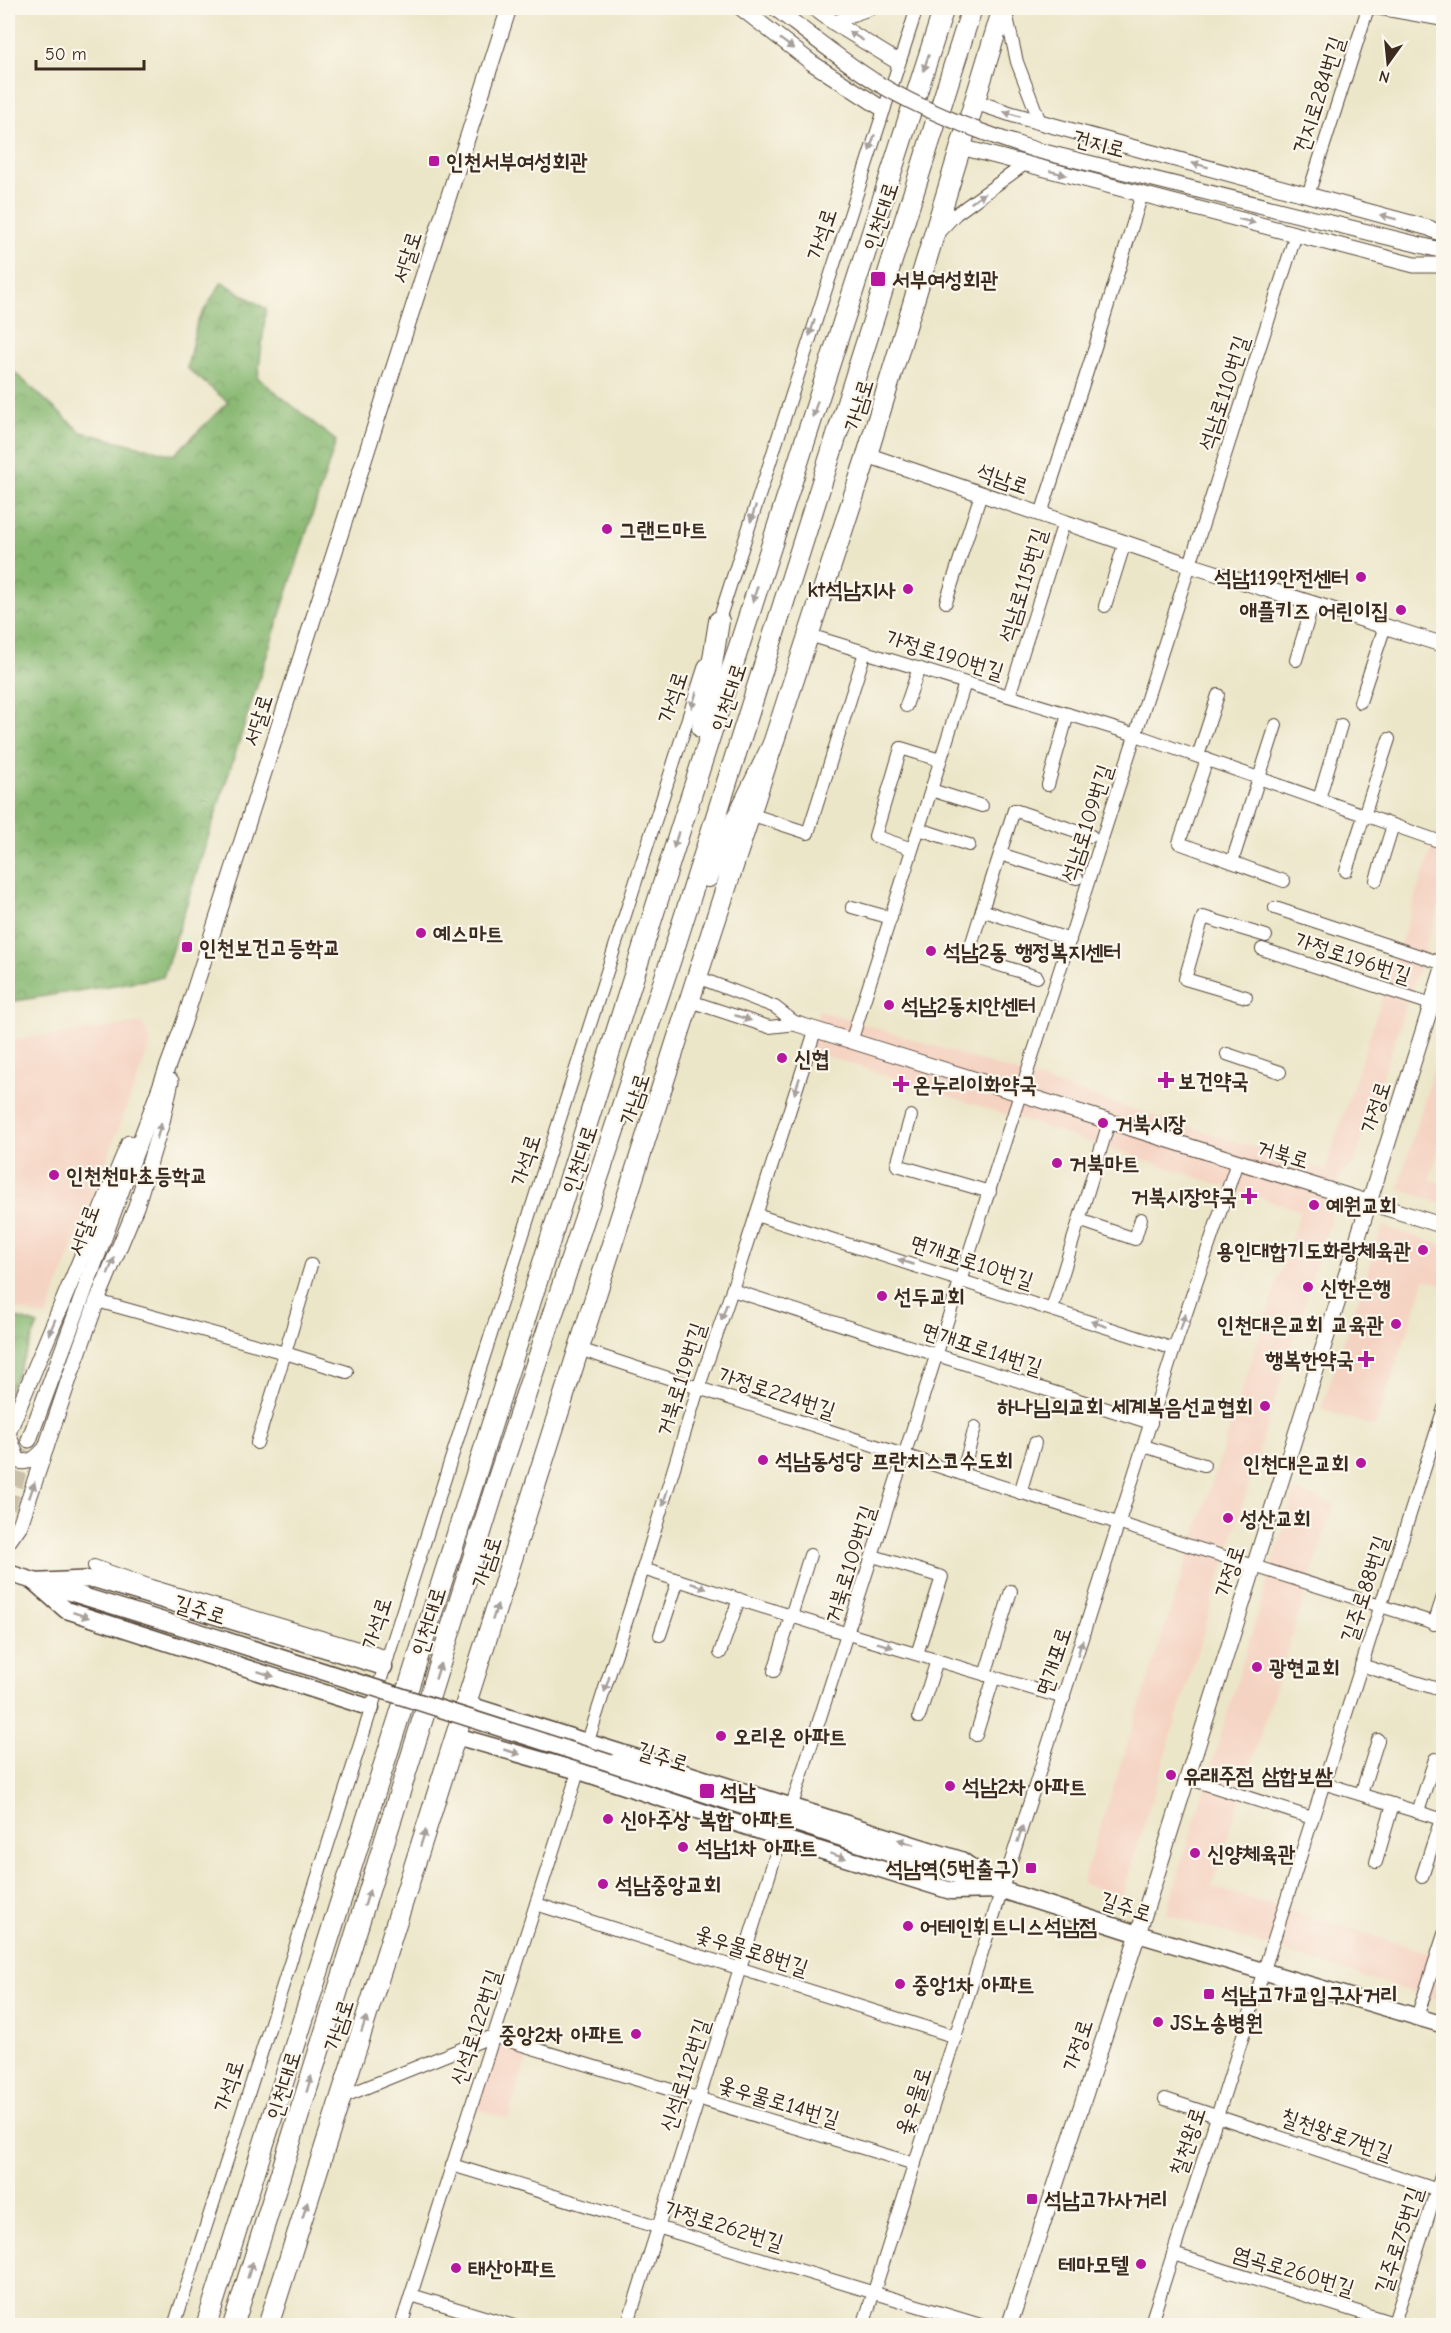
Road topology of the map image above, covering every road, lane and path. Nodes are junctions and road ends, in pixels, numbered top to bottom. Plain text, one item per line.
1 (509, 8) edge
2 (741, 8) edge
3 (775, 8) edge
4 (814, 8) edge
5 (873, 8) edge
6 (917, 8) edge
7 (944, 8) edge
8 (972, 8) edge
9 (1004, 8) edge
10 (1368, 8) edge
11 (1376, 8) edge
12 (1443, 20) edge
13 (833, 22) junction
14 (898, 63) junction
15 (975, 102) junction
16 (883, 109) junction
17 (1040, 122) junction
18 (961, 147) junction
19 (1024, 164) junction
20 (1142, 194) junction
21 (1308, 195) junction
22 (1296, 234) junction
23 (1443, 235) edge
24 (934, 237) junction
25 (1443, 251) edge
26 (1443, 265) edge
27 (867, 455) junction
28 (981, 494) junction
29 (1041, 514) junction
30 (1064, 522) junction
31 (1125, 542) junction
32 (1190, 565) junction
33 (946, 602) dead end
34 (1313, 603) junction
35 (1105, 606) dead end
36 (719, 621) junction
37 (1385, 626) junction
38 (809, 635) junction
39 (1443, 645) edge
40 (865, 652) junction
41 (1296, 660) dead end
42 (919, 668) junction
43 (965, 683) junction
44 (1218, 695) dead end
45 (1009, 696) junction
46 (1360, 702) dead end
47 (906, 706) dead end
48 (1068, 714) junction
49 (1276, 725) dead end
50 (1341, 725) dead end
51 (1136, 735) junction
52 (1389, 739) dead end
53 (773, 744) junction
54 (1202, 758) junction
55 (940, 760) junction
56 (1259, 778) junction
57 (1048, 785) dead end
58 (931, 790) junction
59 (1319, 799) junction
60 (688, 802) junction
61 (982, 806) dead end
62 (750, 814) junction
63 (1365, 815) junction
64 (1393, 825) junction
65 (919, 829) junction
66 (1091, 836) dead end
67 (1443, 843) edge
68 (969, 845) dead end
69 (912, 849) junction
70 (1000, 854) junction
71 (1232, 862) junction
72 (1346, 871) dead end
73 (1077, 878) dead end
74 (1376, 880) dead end
75 (1284, 881) dead end
76 (852, 907) dead end
77 (1275, 908) dead end
78 (982, 910) junction
79 (891, 918) junction
80 (1266, 936) dead end
81 (1070, 940) junction
82 (1262, 949) dead end
83 (670, 962) junction
84 (1443, 964) edge
85 (697, 977) junction
86 (1037, 977) dead end
87 (1246, 997) dead end
88 (690, 1001) junction
89 (1431, 1004) junction
90 (797, 1024) junction
91 (183, 1025) junction
92 (815, 1031) junction
93 (851, 1042) junction
94 (1227, 1054) dead end
95 (1280, 1072) dead end
96 (1021, 1095) junction
97 (911, 1116) dead end
98 (1109, 1122) junction
99 (1237, 1162) junction
100 (990, 1192) junction
101 (1368, 1203) junction
102 (756, 1215) junction
103 (1141, 1219) dead end
104 (1079, 1220) junction
105 (1443, 1226) edge
106 (311, 1265) dead end
107 (961, 1280) junction
108 (732, 1290) junction
109 (97, 1301) junction
110 (1052, 1309) junction
111 (579, 1349) junction
112 (1174, 1349) junction
113 (285, 1353) junction
114 (937, 1356) junction
115 (347, 1372) dead end
116 (698, 1389) junction
117 (1443, 1408) edge
118 (1151, 1423) junction
119 (975, 1427) dead end
120 (1439, 1435) edge
121 (29, 1440) tunnel mouth
122 (257, 1443) dead end
123 (1035, 1443) dead end
124 (1144, 1446) junction
125 (46, 1448) junction
126 (905, 1456) junction
127 (1204, 1465) dead end
128 (962, 1474) junction
129 (1020, 1493) junction
130 (1119, 1524) junction
131 (8, 1542) edge
132 (810, 1555) dead end
133 (873, 1556) junction
134 (1254, 1565) junction
135 (94, 1566) dead end
136 (643, 1569) junction
137 (8, 1573) edge
138 (678, 1580) junction
139 (33, 1582) junction
140 (1011, 1591) dead end
141 (1443, 1594) edge
142 (739, 1599) junction
143 (1380, 1606) junction
144 (792, 1616) junction
145 (1439, 1625) edge
146 (848, 1634) junction
147 (660, 1635) dead end
148 (720, 1653) dead end
149 (917, 1654) junction
150 (937, 1660) junction
151 (386, 1662) junction
152 (1361, 1665) junction
153 (774, 1671) dead end
154 (990, 1676) junction
155 (1443, 1691) edge
156 (1064, 1698) junction
157 (466, 1704) junction
158 (371, 1708) junction
159 (919, 1717) dead end
160 (976, 1735) dead end
161 (456, 1736) junction
162 (1378, 1740) dead end
163 (588, 1741) junction
164 (1435, 1759) dead end
165 (579, 1771) junction
166 (1187, 1778) junction
167 (1323, 1783) junction
168 (1361, 1794) junction
169 (1393, 1804) junction
170 (792, 1805) junction
171 (1418, 1812) junction
172 (1312, 1818) junction
173 (1442, 1819) edge
174 (781, 1838) junction
175 (1376, 1862) dead end
176 (1422, 1877) dead end
177 (1003, 1890) junction
178 (536, 1904) junction
179 (1137, 1934) junction
180 (1443, 1934) edge
181 (741, 1968) junction
182 (1263, 1970) junction
183 (1417, 2017) junction
184 (1443, 2025) edge
185 (493, 2036) junction
186 (956, 2037) junction
187 (340, 2098) junction
188 (699, 2098) junction
189 (1165, 2099) dead end
190 (1217, 2116) junction
191 (915, 2164) junction
192 (452, 2165) junction
193 (1443, 2167) edge
194 (1440, 2191) edge
195 (657, 2227) junction
196 (1173, 2254) junction
197 (873, 2292) junction
198 (411, 2295) junction
199 (1396, 2324) edge
200 (174, 2325) edge
201 (206, 2325) edge
202 (233, 2325) edge
203 (268, 2325) edge
204 (401, 2325) edge
205 (514, 2325) edge
206 (627, 2325) edge
207 (864, 2325) edge
208 (984, 2325) edge
209 (1009, 2325) edge
210 (1150, 2325) edge

1 - 91 street, 서달로
2 -> 16 street
3 - 25 street, 건지로, bridge
4 - 13 street
5 - 13 street
6 - 14 street, 가석로
7 -> 60 main road, 인천대로
8 - 83 main road, 인천대로
9 - 15 main road, 가남로
9 - 17 street
10 - 21 street, 건지로284번길
11 - 12 street
14 -> 13 street
14 - 16 street, 가석로
17 -> 15 street
15 - 18 main road, 가남로
16 -> 36 street, 가석로
21 -> 17 street
18 - 19 street
18 - 24 main road, 가남로
19 -> 20 street
24 -> 19 street
20 -> 22 street
20 - 29 street
23 -> 21 street
22 - 26 street
22 - 32 street, 석남로110번길
24 - 27 main road, 가남로
27 - 28 street, 석남로
27 - 38 main road, 가남로
28 - 29 street, 석남로
28 - 33 street
29 - 30 street, 석남로
30 - 31 street, 석남로
30 - 45 street, 석남로115번길
31 - 32 street, 석남로
31 - 35 street
32 - 34 street, 석남로
32 - 51 street, 석남로109번길
34 - 37 street, 석남로
34 - 41 street
36 - 60 main road
36 -> 151 street, 가석로
37 - 39 street, 석남로
37 - 46 street
38 - 40 street, 가정로190번길
38 - 53 main road, 가남로
40 - 42 street, 가정로190번길
40 - 62 street
42 - 43 street, 가정로190번길
42 - 47 street
43 - 45 street, 가정로190번길
43 - 55 street
44 - 54 street
45 - 48 street, 가정로190번길
48 - 51 street, 가정로190번길
48 - 57 street
49 - 56 street
50 - 59 street
51 - 54 street, 가정로190번길
51 - 81 street, 석남로109번길
52 - 63 street
53 - 62 main road, 가남로
53 - 83 main road
54 - 56 street, 가정로190번길
54 - 71 street
55 - 58 street
55 - 69 street
56 - 59 street, 가정로190번길
56 - 71 street
58 - 61 street
58 - 65 street
59 - 63 street, 가정로190번길
60 -> 201 main road, 인천대로
62 - 85 main road, 가남로
63 - 64 street, 가정로190번길
63 - 72 street
64 - 67 street, 가정로190번길
64 - 74 street
65 - 68 street
65 - 69 street
66 - 70 street
69 - 79 street
70 - 73 street
70 - 78 street
71 - 75 street
76 - 79 street
77 - 84 street
78 - 81 street
78 - 86 street
79 - 93 street
80 - 87 street
81 - 96 street, 석남로109번길
82 - 89 street, 가정로196번길
202 -> 83 main road, 인천대로
84 - 89 street, 가정로
85 - 88 main road, 가남로
85 - 90 street
88 -> 90 street
88 - 111 main road, 가남로
89 - 101 street, 가정로
90 - 92 street, 거북로
109 -> 91 street
91 - 121 street, 서달로
91 -> 125 street
92 - 93 street, 거북로
92 -> 102 street, 거북로119번길
93 - 96 street, 거북로
94 - 95 street
96 - 98 street, 거북로
96 - 100 street, 거북로109번길
97 - 100 street
98 - 99 street, 거북로
98 - 104 street
99 - 101 street, 거북로
112 -> 99 street, 면개포로
100 - 107 street, 거북로109번길
101 - 105 street, 거북로
101 - 134 street, 가정로
107 -> 102 street, 면개포로10번길
102 - 108 street, 거북로119번길
103 - 104 street
104 - 110 street
106 - 113 street
107 - 110 street, 면개포로10번길
107 - 114 street, 거북로109번길
108 - 114 street, 면개포로14번길
108 -> 116 street, 거북로119번길
109 - 113 street
109 - 125 street
112 -> 110 street, 면개포로10번길
111 - 116 street, 가정로224번길
157 -> 111 main road, 가남로
112 - 118 street, 면개포로
113 - 115 street
113 - 122 street
114 - 118 street, 면개포로14번길
114 - 126 street, 거북로109번길
116 - 126 street, 가정로224번길
116 -> 136 street, 거북로119번길
117 - 120 street, 길주로88번길
118 - 124 street, 면개포로
119 - 128 street
120 - 143 street, 길주로88번길
123 - 129 street
124 - 127 street
124 - 130 street, 면개포로
131 -> 125 street
126 - 128 street, 가정로224번길
126 - 133 street, 거북로109번길
128 - 129 street, 가정로224번길
129 - 130 street, 가정로224번길
130 - 134 street, 가정로224번길
156 -> 130 street, 면개포로
132 - 144 street
133 - 146 street, 거북로109번길
133 - 149 street
134 - 143 street, 가정로224번길
134 - 166 street, 가정로
135 - 151 street
136 - 138 street
136 -> 163 street, 거북로119번길
137 - 139 main road, 길주로
138 -> 142 street
138 - 147 street
139 - 151 main road, 길주로
139 -> 158 main road, 길주로
139 - 177 main road, 길주로, bridge
140 - 154 street
141 - 145 street
142 - 144 street
142 - 148 street
143 - 145 street, 가정로224번길
143 - 152 street, 길주로88번길
144 - 146 street
144 - 153 street
146 -> 149 street
146 - 170 street, 거북로109번길
149 - 150 street
150 - 154 street
150 - 159 street
151 - 158 street, 가석로
152 - 155 street
152 - 167 street, 길주로88번길
154 - 156 street
154 - 160 street
177 -> 156 street, 면개포로
157 - 161 main road, 가남로
157 - 163 main road
158 - 200 street, 가석로
161 -> 165 main road
187 -> 161 main road, 가남로
162 - 168 street
163 - 165 street, 신석로122번길
163 - 170 main road
164 - 171 street
165 - 174 main road
165 - 178 street, 신석로122번길
166 - 172 street
166 - 179 street, 가정로
167 - 168 street
167 - 172 street, 길주로88번길
168 - 169 street
169 - 171 street
169 - 175 street
177 -> 170 main road
171 - 173 street
172 - 182 street, 길주로88번길
173 - 176 street
174 -> 177 main road
174 - 181 street, 신석로112번길
177 - 179 main road, 길주로
177 - 186 street, 옻우물로
178 - 181 street, 옻우물로8번길
178 - 185 street, 신석로122번길
179 - 182 main road, 길주로
179 - 209 street, 가정로
180 - 183 street
181 - 186 street, 옻우물로8번길
181 - 188 street, 신석로112번길
182 - 183 main road, 길주로
182 - 190 street, 칠천왕로
183 - 184 main road, 길주로
185 - 187 street
185 - 188 street, 옻우물로14번길
185 - 192 street, 신석로122번길
186 - 191 street, 옻우물로
203 -> 187 main road, 가남로
188 - 191 street, 옻우물로14번길
188 - 195 street, 신석로112번길
189 - 190 street, 칠천왕로7번길
190 - 194 street, 칠천왕로7번길
190 - 196 street, 칠천왕로
191 - 197 street, 옻우물로
192 - 195 street, 가정로262번길
192 - 198 street, 신석로122번길
193 - 194 street, 길주로75번길
194 - 199 street, 길주로75번길
195 - 197 street, 가정로262번길
195 - 206 street, 신석로112번길
196 - 199 street, 염곡로260번길
196 - 210 street, 칠천왕로
197 - 207 street, 옻우물로
197 - 208 street, 가정로262번길
198 - 204 street, 신석로122번길
198 - 205 street

